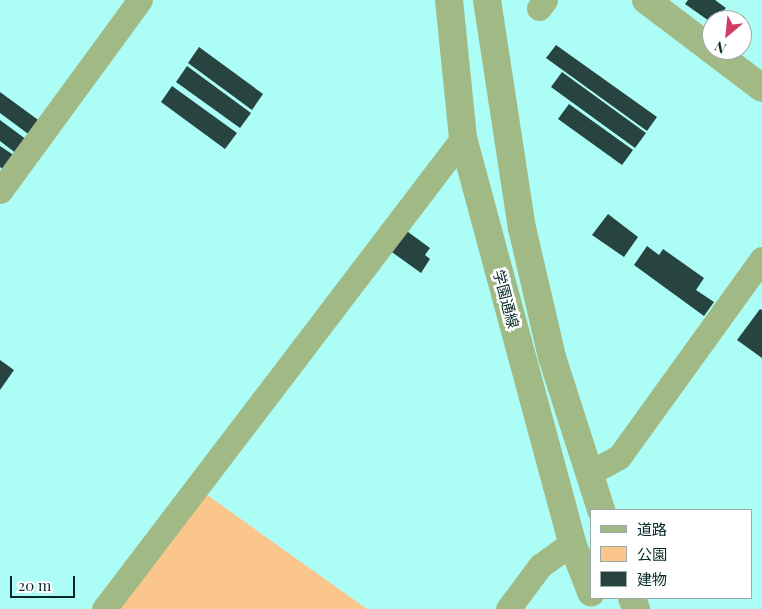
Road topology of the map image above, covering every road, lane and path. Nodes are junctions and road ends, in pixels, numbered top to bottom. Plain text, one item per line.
1 (140, 0) edge
2 (448, 0) edge
3 (487, 0) edge
4 (646, 0) edge
5 (702, 42) edge
6 (725, 60) edge
7 (762, 88) edge
8 (463, 138) junction
9 (0, 191) edge
10 (762, 259) edge
11 (588, 474) junction
12 (601, 509) edge
13 (572, 543) junction
14 (590, 589) edge
15 (104, 609) edge
16 (508, 609) edge

1 - 9 street
2 - 8 street, 学園通線
3 - 11 street, 学園通線
4 - 5 street
6 - 7 street
8 - 13 street, 学園通線
8 - 15 street
10 - 11 street
11 - 12 street, 学園通線
13 - 14 street, 学園通線
13 - 16 street

